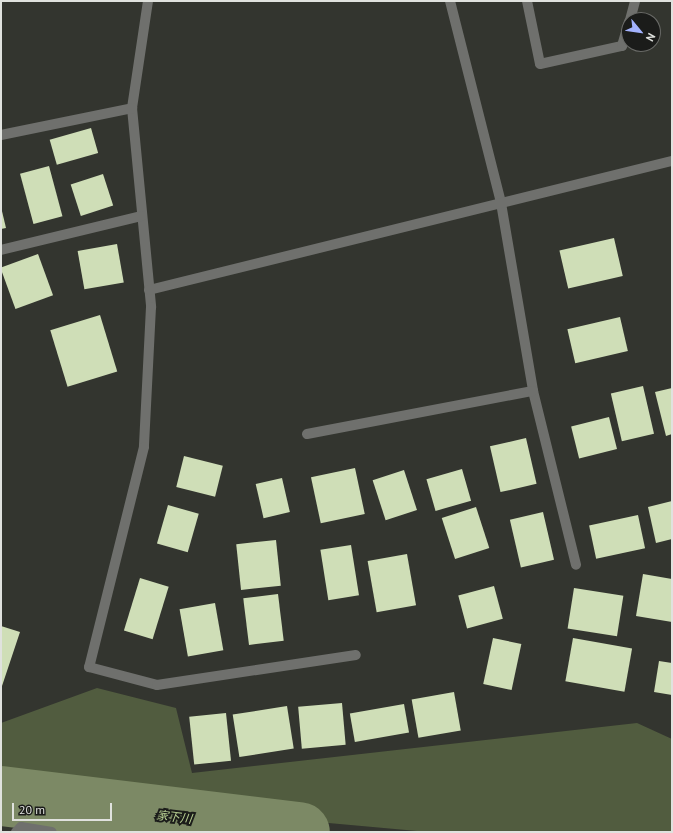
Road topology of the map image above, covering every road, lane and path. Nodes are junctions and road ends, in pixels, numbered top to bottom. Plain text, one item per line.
1 (148, 1) edge
2 (450, 1) edge
3 (527, 1) edge
4 (635, 1) edge
5 (632, 12) edge
6 (621, 46) edge
7 (132, 108) junction
8 (1, 135) edge
9 (672, 161) edge
10 (501, 203) junction
11 (142, 216) junction
12 (1, 250) edge
13 (149, 290) junction
14 (533, 391) junction
15 (307, 434) dead end
16 (576, 565) dead end
17 (356, 655) dead end
18 (16, 832) edge
19 (52, 832) edge

1 - 7 street
2 - 10 street
3 - 6 street
4 - 5 street
7 - 8 street
7 - 11 street
9 - 10 street
10 - 13 street
10 - 14 street
11 - 12 street
11 - 13 street
13 - 17 street
14 - 15 street
14 - 16 street
18 - 19 street

